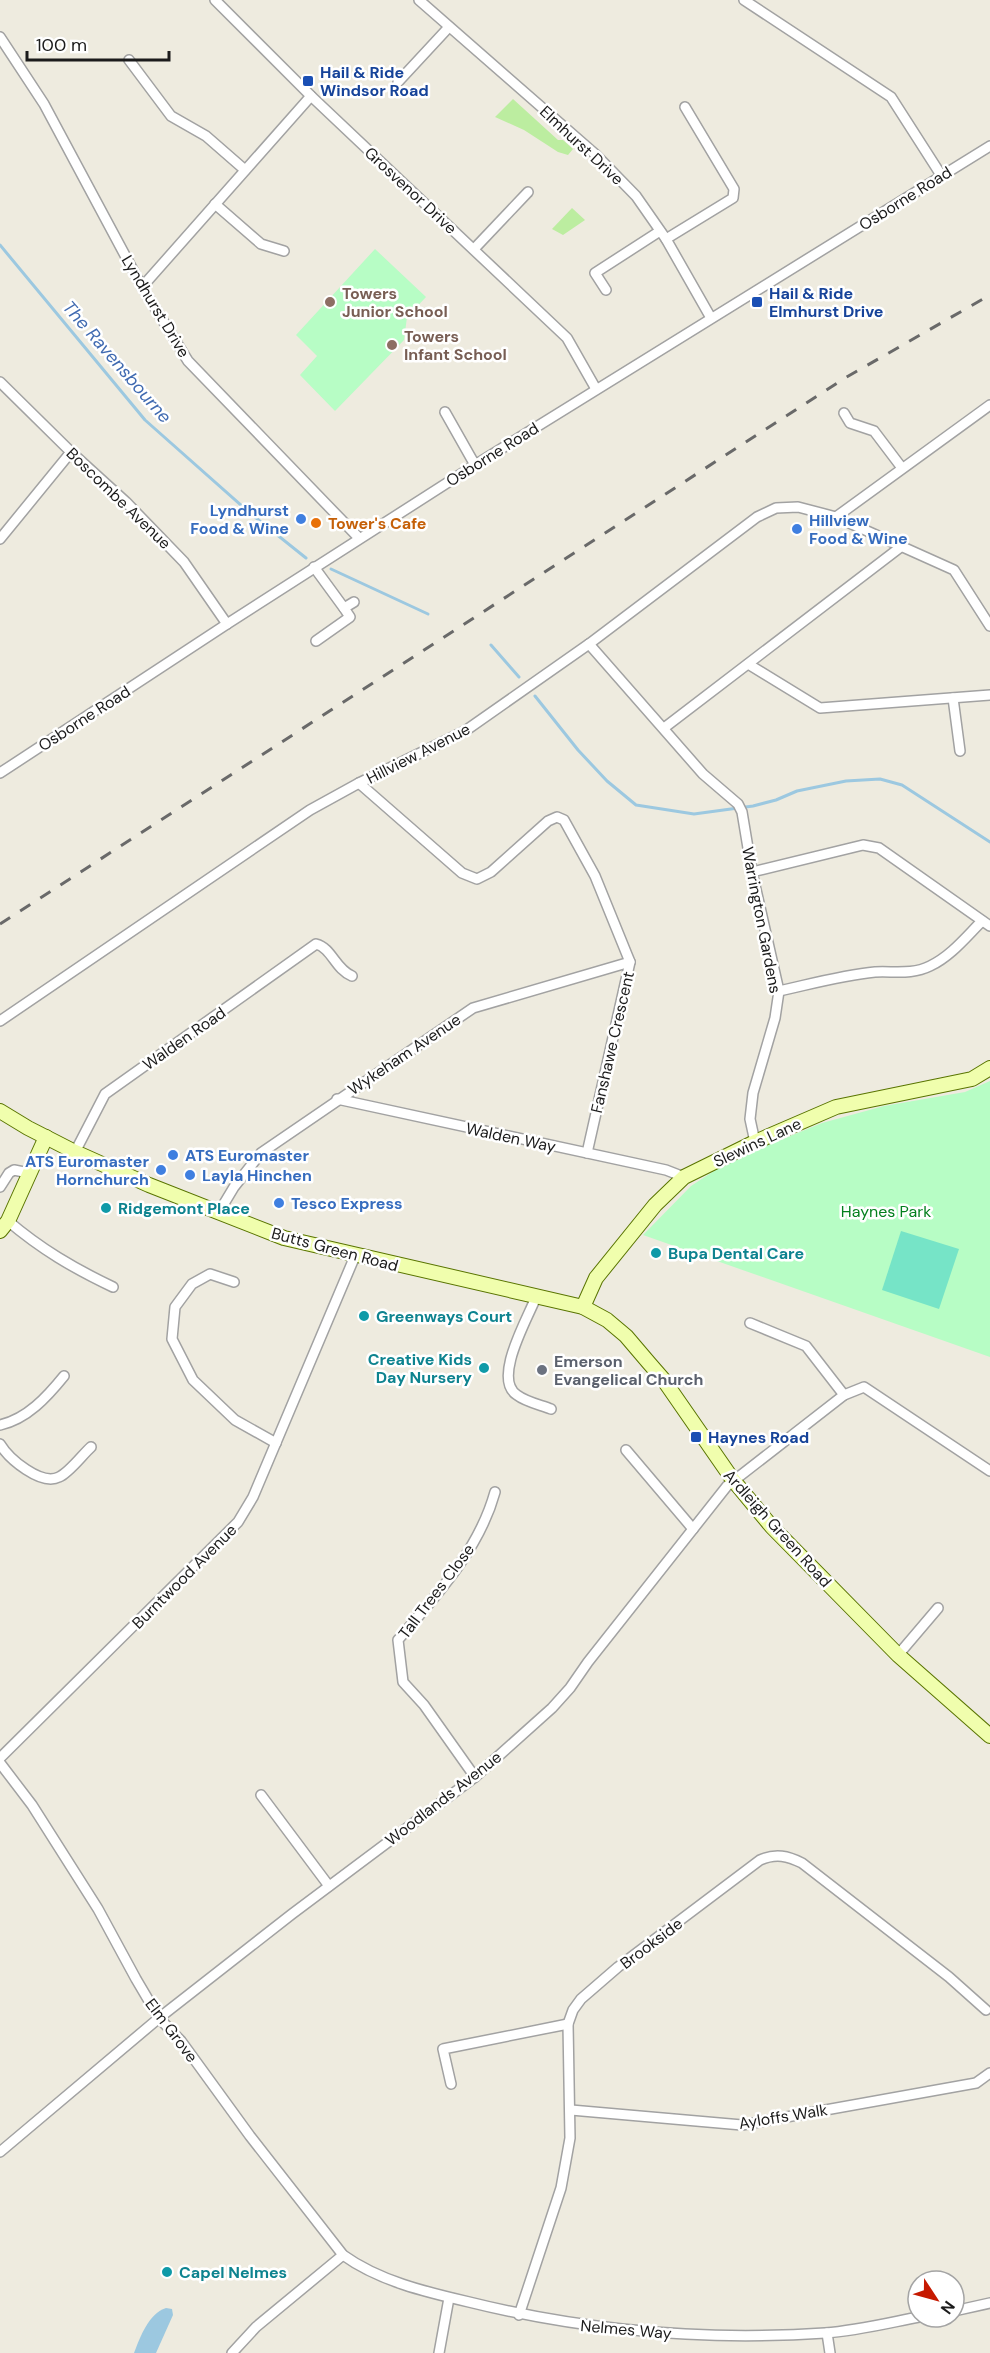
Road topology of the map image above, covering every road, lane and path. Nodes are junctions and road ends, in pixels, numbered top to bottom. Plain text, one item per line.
1 (215, 0) edge
2 (419, 0) edge
3 (744, 0) edge
4 (449, 27) junction
5 (0, 37) edge
6 (129, 60) dead end
7 (398, 82) dead end
8 (311, 96) junction
9 (685, 107) dead end
10 (990, 146) edge
11 (245, 170) junction
12 (941, 175) junction
13 (528, 192) dead end
14 (215, 204) junction
15 (660, 231) junction
16 (666, 239) junction
17 (474, 249) junction
18 (284, 251) dead end
19 (142, 287) junction
20 (606, 290) dead end
21 (711, 318) junction
22 (0, 382) edge
23 (597, 389) junction
24 (990, 405) edge
25 (445, 412) dead end
26 (844, 413) dead end
27 (71, 452) junction
28 (475, 465) junction
29 (902, 468) junction
30 (836, 517) junction
31 (359, 538) junction
32 (0, 539) edge
33 (902, 546) junction
34 (314, 567) junction
35 (354, 602) dead end
36 (344, 608) junction
37 (227, 624) junction
38 (990, 626) edge
39 (316, 641) dead end
40 (589, 644) junction
41 (748, 664) junction
42 (990, 695) edge
43 (953, 698) junction
44 (664, 728) junction
45 (960, 751) dead end
46 (0, 773) edge
47 (359, 783) junction
48 (752, 872) junction
49 (986, 924) edge
50 (630, 962) junction
51 (352, 976) dead end
52 (779, 991) junction
53 (0, 1021) edge
54 (990, 1068) edge
55 (336, 1099) junction
56 (0, 1111) edge
57 (46, 1137) junction
58 (755, 1142) junction
59 (75, 1152) junction
60 (587, 1153) junction
61 (29, 1173) junction
62 (684, 1177) junction
63 (0, 1188) edge
64 (19, 1197) junction
65 (219, 1212) junction
66 (4, 1226) edge
67 (355, 1256) junction
68 (234, 1282) dead end
69 (113, 1287) dead end
70 (536, 1298) junction
71 (583, 1307) junction
72 (750, 1323) dead end
73 (64, 1376) dead end
74 (844, 1395) junction
75 (551, 1409) dead end
76 (0, 1425) edge
77 (276, 1443) junction
78 (0, 1444) edge
79 (91, 1447) dead end
80 (626, 1450) dead end
81 (990, 1471) edge
82 (733, 1480) junction
83 (495, 1492) dead end
84 (693, 1529) junction
85 (938, 1608) dead end
86 (898, 1655) junction
87 (990, 1736) edge
88 (0, 1761) edge
89 (475, 1777) junction
90 (261, 1796) dead end
91 (328, 1886) junction
92 (989, 2011) edge
93 (159, 2018) junction
94 (568, 2024) junction
95 (990, 2073) edge
96 (451, 2084) dead end
97 (571, 2110) junction
98 (0, 2152) edge
99 (343, 2255) junction
100 (449, 2298) junction
101 (990, 2303) edge
102 (966, 2308) edge
103 (519, 2315) junction
104 (906, 2319) edge
105 (827, 2333) junction
106 (232, 2353) edge
107 (439, 2353) edge
108 (830, 2353) edge

1 - 8 street, Grosvenor Drive
2 - 4 street, Elmhurst Drive
3 - 12 street
4 - 7 street
4 - 15 street, Elmhurst Drive
5 - 19 street, Lyndhurst Drive
6 - 11 street
8 - 11 street
8 - 17 street, Grosvenor Drive
9 - 16 street
10 - 12 street, Osborne Road
11 - 14 street
12 - 21 street, Osborne Road
13 - 17 street
14 - 18 street
14 - 19 street
15 - 16 street, Elmhurst Drive
15 - 20 street
16 - 21 street, Elmhurst Drive
17 - 23 street, Grosvenor Drive
19 - 31 street, Lyndhurst Drive
21 - 23 street, Osborne Road
22 - 27 street, Boscombe Avenue
23 - 28 street, Osborne Road
24 - 29 street
25 - 28 street
26 - 29 street
27 - 32 street
27 - 37 street, Boscombe Avenue
28 - 31 street, Osborne Road
29 - 30 street
30 - 33 street, Hillview Avenue
30 - 40 street, Hillview Avenue
31 - 34 street, Osborne Road
33 - 38 street, Hillview Avenue
33 - 41 street
34 - 36 street
34 - 37 street, Osborne Road
35 - 36 street
36 - 39 street
37 - 46 street, Osborne Road
40 - 44 street
40 - 47 street, Hillview Avenue
41 - 43 street
41 - 44 street
42 - 43 street
43 - 45 street
44 - 48 street, Warrington Gardens
47 - 50 street, Fanshawe Crescent
47 - 53 street, Hillview Avenue
48 - 49 street
48 - 52 street, Warrington Gardens
49 - 52 street
50 - 55 street, Wykeham Avenue
50 - 60 street, Fanshawe Crescent
51 - 59 street, Walden Road
52 - 58 street, Warrington Gardens
54 - 58 street, Slewins Lane
55 - 60 street, Walden Way
55 - 65 street, Wykeham Avenue
56 - 57 street, Butts Green Road
57 - 59 street, Butts Green Road
57 - 61 street
58 - 62 street, Slewins Lane
59 - 65 street, Butts Green Road
60 - 62 street, Walden Way
61 - 63 street
61 - 64 street
62 - 71 street, Slewins Lane
63 - 64 street
64 - 66 street
65 - 67 street, Butts Green Road
66 - 69 street
67 - 70 street, Butts Green Road
67 - 77 street, Burntwood Avenue
68 - 77 street
70 - 71 street, Butts Green Road
70 - 75 street
71 - 82 street, Ardleigh Green Road
72 - 74 street
73 - 76 street
74 - 81 street
74 - 82 street
77 - 88 street, Burntwood Avenue
78 - 79 street
80 - 84 street
82 - 84 street, Woodlands Avenue
82 - 86 street, Ardleigh Green Road
83 - 89 street, Tall Trees Close
84 - 89 street, Woodlands Avenue
85 - 86 street
86 - 87 street, Ardleigh Green Road
88 - 93 street, Elm Grove
89 - 91 street, Woodlands Avenue
90 - 91 street
91 - 93 street, Woodlands Avenue
92 - 94 street, Brookside
93 - 98 street, Woodlands Avenue
93 - 99 street, Elm Grove
94 - 96 street
94 - 97 street
95 - 97 street, Ayloffs Walk
97 - 103 street
99 - 100 street, Nelmes Way
99 - 106 street
100 - 103 street, Nelmes Way
100 - 107 street
101 - 102 street
103 - 105 street, Nelmes Way
104 - 105 street, Nelmes Way
105 - 108 street

